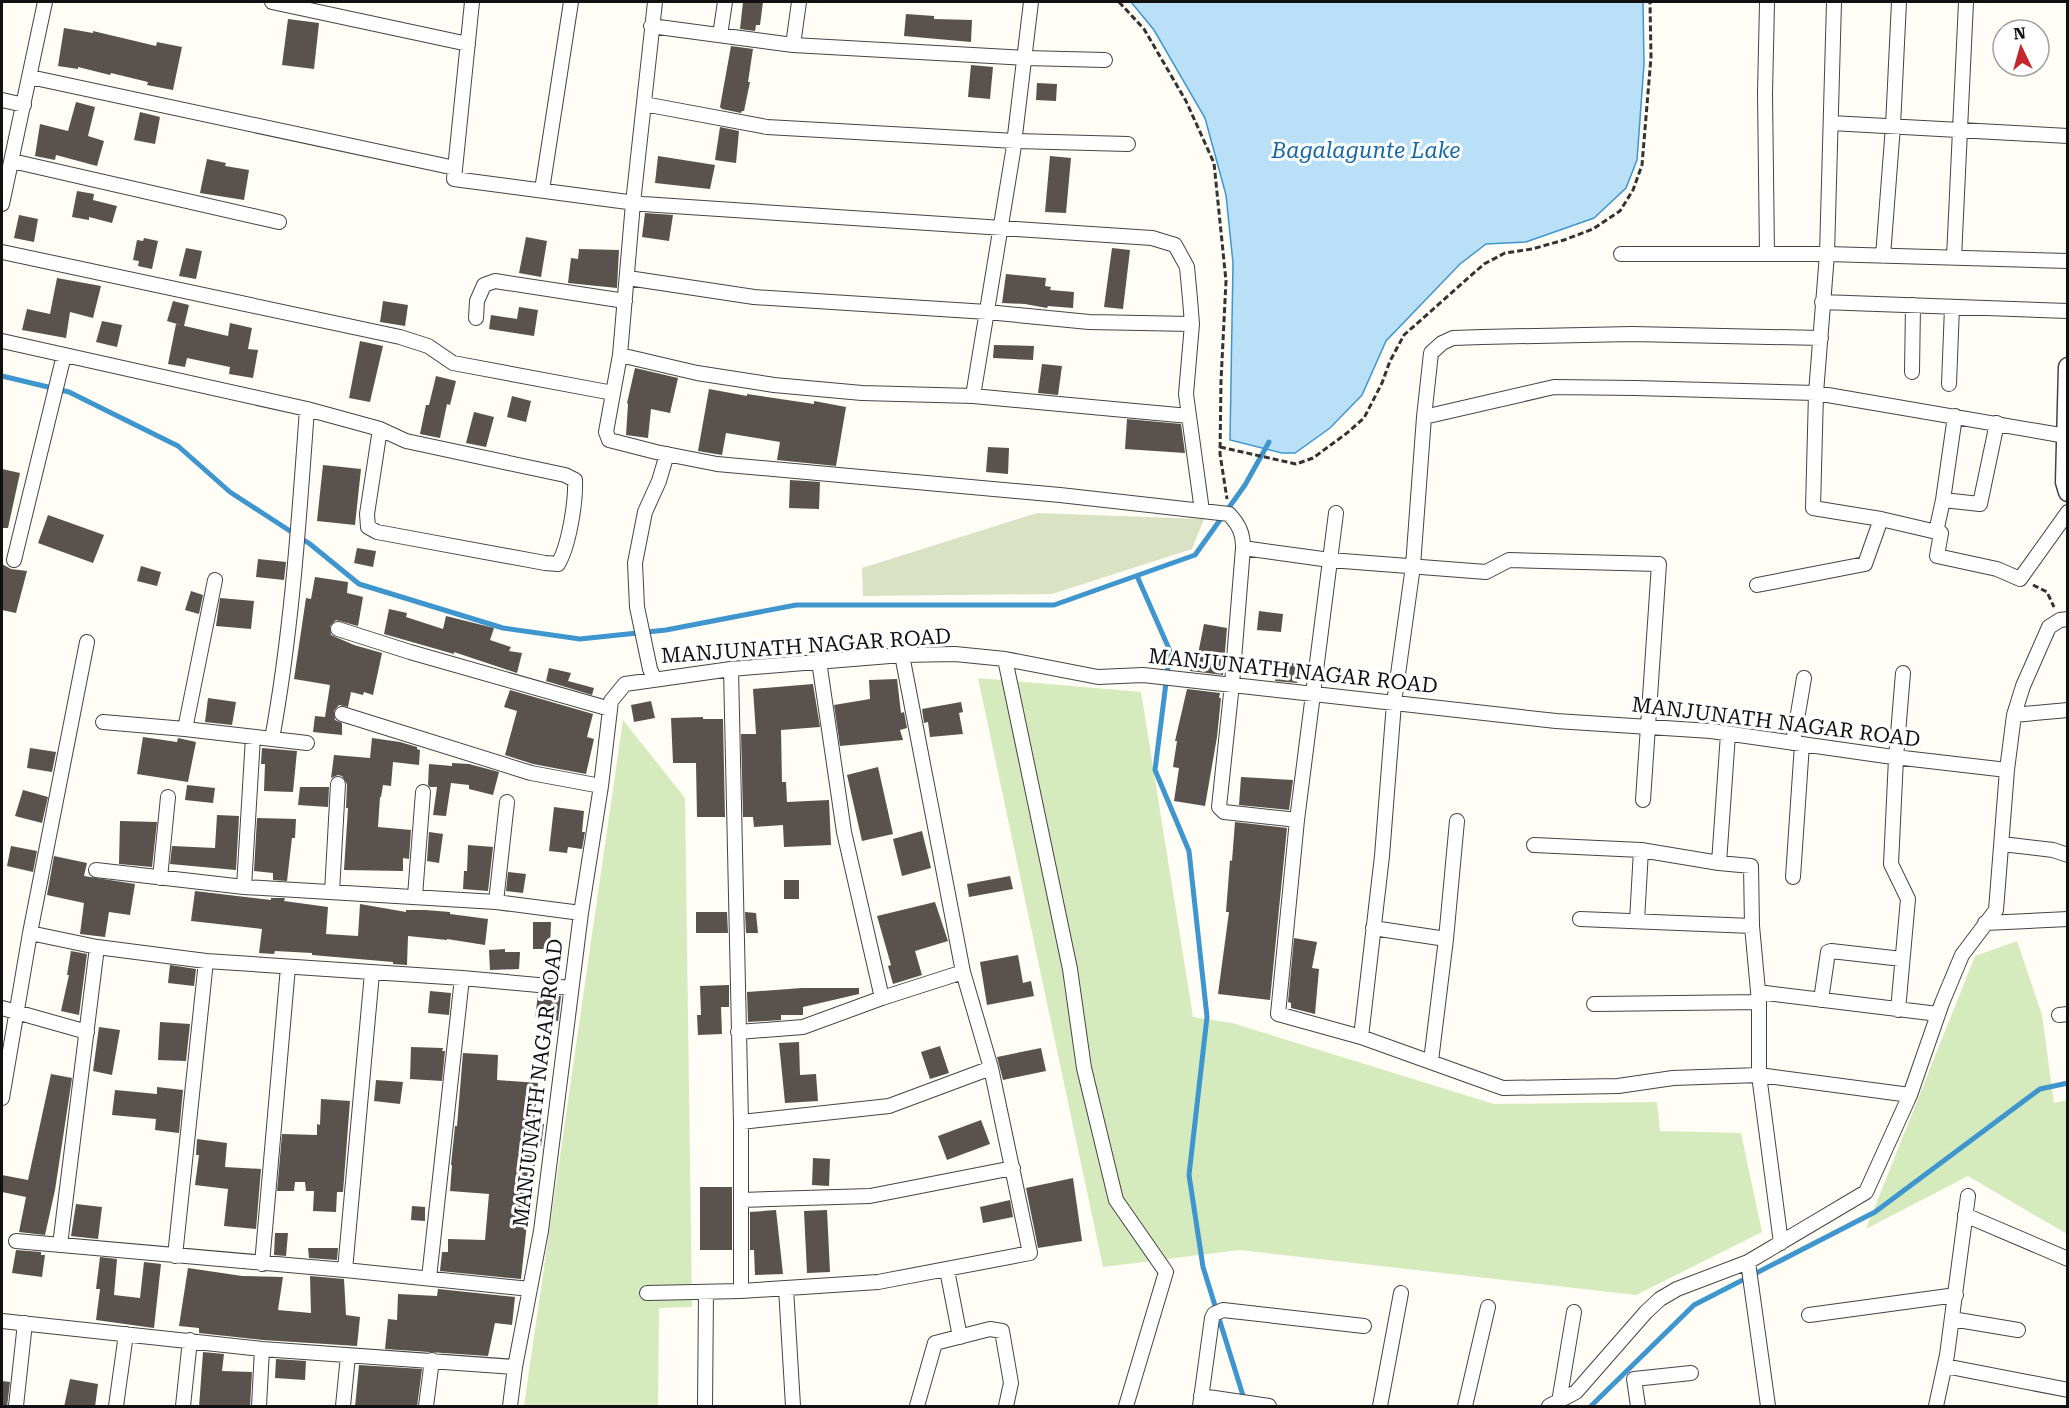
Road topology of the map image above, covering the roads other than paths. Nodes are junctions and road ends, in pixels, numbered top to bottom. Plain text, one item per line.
1 (45, 2) edge
2 (272, 2) edge
3 (472, 2) edge
4 (571, 2) edge
5 (655, 2) edge
6 (725, 2) edge
7 (799, 2) edge
8 (1031, 2) edge
9 (1834, 2) edge
10 (1899, 2) edge
11 (1966, 2) edge
12 (1767, 3) dead end
13 (651, 26) junction
14 (720, 35) junction
15 (468, 44) junction
16 (793, 45) junction
17 (1025, 58) junction
18 (1105, 60) dead end
19 (30, 77) junction
20 (2, 100) edge
21 (644, 104) junction
22 (24, 105) junction
23 (1831, 123) junction
24 (1893, 126) junction
25 (1960, 130) junction
26 (2067, 136) edge
27 (1015, 141) junction
28 (1128, 144) dead end
29 (12, 161) junction
30 (454, 168) junction
31 (542, 190) junction
32 (2, 198) edge
33 (633, 203) junction
34 (279, 222) dead end
35 (1000, 228) junction
36 (2, 252) edge
37 (1621, 254) dead end
38 (1767, 254) junction
39 (1827, 254) junction
40 (1883, 256) junction
41 (1954, 258) junction
42 (2067, 261) edge
43 (628, 278) junction
44 (625, 301) junction
45 (1822, 302) junction
46 (1913, 305) junction
47 (1952, 307) junction
48 (2067, 311) edge
49 (987, 312) junction
50 (476, 318) dead end
51 (1192, 324) junction
52 (1821, 338) junction
53 (2, 341) edge
54 (64, 355) junction
55 (620, 355) junction
56 (2067, 368) edge
57 (1912, 372) dead end
58 (1949, 384) dead end
59 (613, 393) junction
60 (1816, 393) junction
61 (973, 396) junction
62 (307, 409) junction
63 (1189, 416) junction
64 (1955, 416) junction
65 (1424, 417) junction
66 (1997, 423) junction
67 (380, 429) junction
68 (2066, 436) junction
69 (667, 454) junction
70 (2067, 492) edge
71 (1943, 500) junction
72 (1202, 511) junction
73 (2067, 512) edge
74 (1336, 513) dead end
75 (1881, 519) junction
76 (1936, 532) junction
77 (1243, 548) junction
78 (14, 560) dead end
79 (1330, 560) junction
80 (1413, 566) junction
81 (215, 580) dead end
82 (1756, 585) dead end
83 (2064, 619) edge
84 (338, 629) dead end
85 (87, 642) dead end
86 (903, 655) junction
87 (1005, 659) junction
88 (819, 661) junction
89 (731, 669) junction
90 (652, 674) junction
91 (1903, 674) dead end
92 (1804, 678) dead end
93 (1233, 684) junction
94 (1312, 693) junction
95 (1394, 703) junction
96 (610, 708) junction
97 (2067, 710) edge
98 (342, 714) dead end
99 (2014, 715) junction
100 (103, 722) dead end
101 (1648, 727) junction
102 (185, 729) junction
103 (1728, 734) junction
104 (253, 737) junction
105 (272, 739) junction
106 (307, 743) dead end
107 (1797, 744) junction
108 (1896, 758) junction
109 (2007, 770) junction
110 (338, 784) dead end
111 (601, 786) junction
112 (423, 792) dead end
113 (168, 797) dead end
114 (1643, 801) dead end
115 (507, 802) dead end
116 (1297, 820) junction
117 (1457, 821) dead end
118 (2002, 844) junction
119 (1534, 845) dead end
120 (1641, 850) junction
121 (2067, 855) edge
122 (1719, 863) junction
123 (96, 870) dead end
124 (1793, 877) dead end
125 (160, 878) junction
126 (244, 887) junction
127 (332, 892) junction
128 (415, 896) junction
129 (496, 902) junction
130 (581, 913) junction
131 (1580, 919) dead end
132 (2067, 919) edge
133 (1637, 921) junction
134 (1985, 923) junction
135 (1752, 926) junction
136 (1373, 928) junction
137 (30, 933) junction
138 (1446, 939) junction
139 (98, 947) junction
140 (1902, 959) junction
141 (206, 961) junction
142 (288, 967) junction
143 (963, 972) junction
144 (372, 973) junction
145 (462, 978) junction
146 (571, 988) junction
147 (1759, 997) junction
148 (882, 998) junction
149 (1821, 1000) junction
150 (1594, 1004) dead end
151 (2, 1008) edge
152 (1898, 1010) junction
153 (16, 1011) junction
154 (1938, 1014) junction
155 (87, 1032) junction
156 (738, 1032) junction
157 (1361, 1038) junction
158 (1431, 1061) junction
159 (991, 1068) junction
160 (1759, 1075) junction
161 (1910, 1095) junction
162 (2, 1098) edge
163 (741, 1122) junction
164 (1013, 1168) junction
165 (1968, 1196) dead end
166 (741, 1200) junction
167 (1965, 1215) junction
168 (16, 1241) dead end
169 (1781, 1243) junction
170 (60, 1245) junction
171 (175, 1256) junction
172 (2067, 1258) edge
173 (1748, 1262) junction
174 (262, 1264) junction
175 (345, 1270) junction
176 (947, 1270) junction
177 (429, 1278) junction
178 (786, 1288) junction
179 (530, 1289) junction
180 (741, 1291) junction
181 (706, 1292) junction
182 (646, 1293) dead end
183 (1401, 1293) dead end
184 (1956, 1295) junction
185 (1488, 1307) dead end
186 (1574, 1312) dead end
187 (1809, 1315) dead end
188 (1952, 1319) junction
189 (2, 1321) edge
190 (25, 1323) junction
191 (1364, 1326) dead end
192 (2018, 1330) dead end
193 (126, 1334) junction
194 (960, 1337) junction
195 (189, 1340) junction
196 (262, 1349) junction
197 (348, 1356) junction
198 (432, 1360) junction
199 (1945, 1366) junction
200 (515, 1367) junction
201 (1691, 1373) dead end
202 (2067, 1390) edge
203 (1201, 1401) edge
204 (1554, 1405) edge
205 (16, 1407) edge
206 (116, 1407) edge
207 (183, 1407) edge
208 (259, 1407) edge
209 (343, 1407) edge
210 (426, 1407) edge
211 (510, 1407) edge
212 (705, 1407) edge
213 (793, 1407) edge
214 (917, 1407) edge
215 (1006, 1407) edge
216 (1126, 1407) edge
217 (1269, 1407) edge
218 (1380, 1407) edge
219 (1465, 1407) edge
220 (1638, 1407) edge
221 (1768, 1407) edge
222 (1936, 1407) edge

1 - 19 street
2 - 15 street
3 - 15 street
4 - 31 street
5 - 13 street
6 - 14 street
7 - 16 street
8 - 17 street
9 - 23 street
10 - 24 street
11 - 25 street
12 - 38 street
13 - 14 street
13 - 21 street
14 - 16 street
15 - 30 street
16 - 17 street
17 - 18 street
17 - 27 street
19 - 22 street
19 - 30 street
20 - 22 street
21 - 27 street
21 - 33 street
22 - 29 street
23 - 24 street
23 - 39 street
24 - 25 street
24 - 40 street
25 - 26 street
25 - 41 street
27 - 28 street
27 - 35 street
29 - 32 street
29 - 34 street
30 - 31 street
31 - 33 street
33 - 35 street
33 - 43 street
35 - 49 street
35 - 51 street
36 - 59 street
37 - 38 street
38 - 39 street
39 - 40 street
39 - 45 street
40 - 41 street
41 - 42 street
43 - 44 street
43 - 49 street
44 - 50 street
44 - 55 street
45 - 46 street
45 - 52 street
46 - 47 street
46 - 57 street
47 - 48 street
47 - 58 street
49 - 51 street
49 - 61 street
51 - 63 street
52 - 60 street
52 - 65 street
53 - 54 street
54 - 62 street
54 - 78 street
55 - 59 street
55 - 61 street
56 - 68 street
59 - 69 street
60 - 64 street
60 - 65 street
60 - 75 street
61 - 63 street
62 - 67 street
62 - 105 street
63 - 72 street
64 - 66 street
64 - 71 street
65 - 80 street
66 - 68 street
66 - 71 street
67 - 67 street
68 - 70 street
69 - 72 street
69 - 90 street
71 - 76 street
72 - 77 street
73 - 76 street
74 - 79 street
75 - 76 street
75 - 82 street
77 - 79 street
77 - 93 street
79 - 80 street
79 - 94 street
80 - 95 street
80 - 101 street
81 - 102 street
83 - 99 street
84 - 96 street
85 - 137 street
86 - 87 street, MANJUNATH NAGAR ROAD
86 - 88 street, MANJUNATH NAGAR ROAD
86 - 143 street
87 - 93 street, MANJUNATH NAGAR ROAD
87 - 216 street
88 - 89 street, MANJUNATH NAGAR ROAD
88 - 148 street
89 - 90 street, MANJUNATH NAGAR ROAD
89 - 156 street
90 - 96 street, MANJUNATH NAGAR ROAD
91 - 108 street
92 - 107 street
93 - 94 street, MANJUNATH NAGAR ROAD
93 - 116 street
94 - 95 street, MANJUNATH NAGAR ROAD
94 - 116 street
95 - 101 street, MANJUNATH NAGAR ROAD
95 - 136 street
96 - 111 street, MANJUNATH NAGAR ROAD
97 - 99 street
98 - 111 street
99 - 109 street
100 - 102 street
101 - 103 street, MANJUNATH NAGAR ROAD
101 - 114 street
102 - 104 street
103 - 107 street, MANJUNATH NAGAR ROAD
103 - 122 street
104 - 105 street
104 - 126 street
105 - 106 street
107 - 108 street, MANJUNATH NAGAR ROAD
107 - 124 street
108 - 109 street, MANJUNATH NAGAR ROAD
108 - 140 street
109 - 118 street
110 - 127 street
111 - 130 street, MANJUNATH NAGAR ROAD
112 - 128 street
113 - 125 street
115 - 129 street
116 - 157 street
117 - 138 street
118 - 121 street
118 - 134 street
119 - 120 street
120 - 122 street
120 - 133 street
122 - 135 street
123 - 125 street
125 - 126 street
126 - 127 street
127 - 128 street
128 - 129 street
129 - 130 street
130 - 146 street, MANJUNATH NAGAR ROAD
131 - 133 street
132 - 134 street
133 - 135 street
134 - 154 street
135 - 147 street
136 - 138 street
136 - 157 street
137 - 139 street
137 - 153 street
138 - 158 street
139 - 141 street
139 - 155 street
140 - 149 street
140 - 152 street
141 - 142 street
141 - 171 street
142 - 144 street
142 - 174 street
143 - 148 street
143 - 159 street
144 - 145 street
144 - 175 street
145 - 146 street
145 - 177 street
146 - 179 street, MANJUNATH NAGAR ROAD
147 - 149 street
147 - 150 street
147 - 160 street
148 - 156 street
149 - 152 street
151 - 153 street
152 - 154 street
153 - 155 street
153 - 162 street
154 - 161 street
155 - 170 street
156 - 163 street
157 - 158 street
158 - 160 street
159 - 163 street
159 - 164 street
160 - 161 street
160 - 169 street
161 - 169 street
163 - 166 street
164 - 166 street
164 - 176 street
165 - 167 street
166 - 180 street
167 - 172 street
167 - 184 street
168 - 170 street
169 - 173 street
170 - 171 street
171 - 174 street
173 - 204 street
173 - 221 street
174 - 175 street
175 - 177 street
176 - 178 street
176 - 194 street
177 - 179 street
178 - 180 street
178 - 213 street
179 - 200 street, MANJUNATH NAGAR ROAD
180 - 181 street
181 - 182 street
181 - 212 street
183 - 218 street
184 - 187 street
184 - 188 street
185 - 219 street
186 - 204 street
188 - 192 street
188 - 199 street
189 - 190 street
190 - 193 street
190 - 205 street
191 - 203 street
193 - 195 street
193 - 206 street
194 - 214 street
194 - 215 street
195 - 196 street
195 - 207 street
196 - 197 street
196 - 208 street
197 - 198 street
197 - 209 street
198 - 200 street
198 - 210 street
199 - 202 street
199 - 222 street
200 - 211 street, MANJUNATH NAGAR ROAD
201 - 220 street
203 - 217 street

